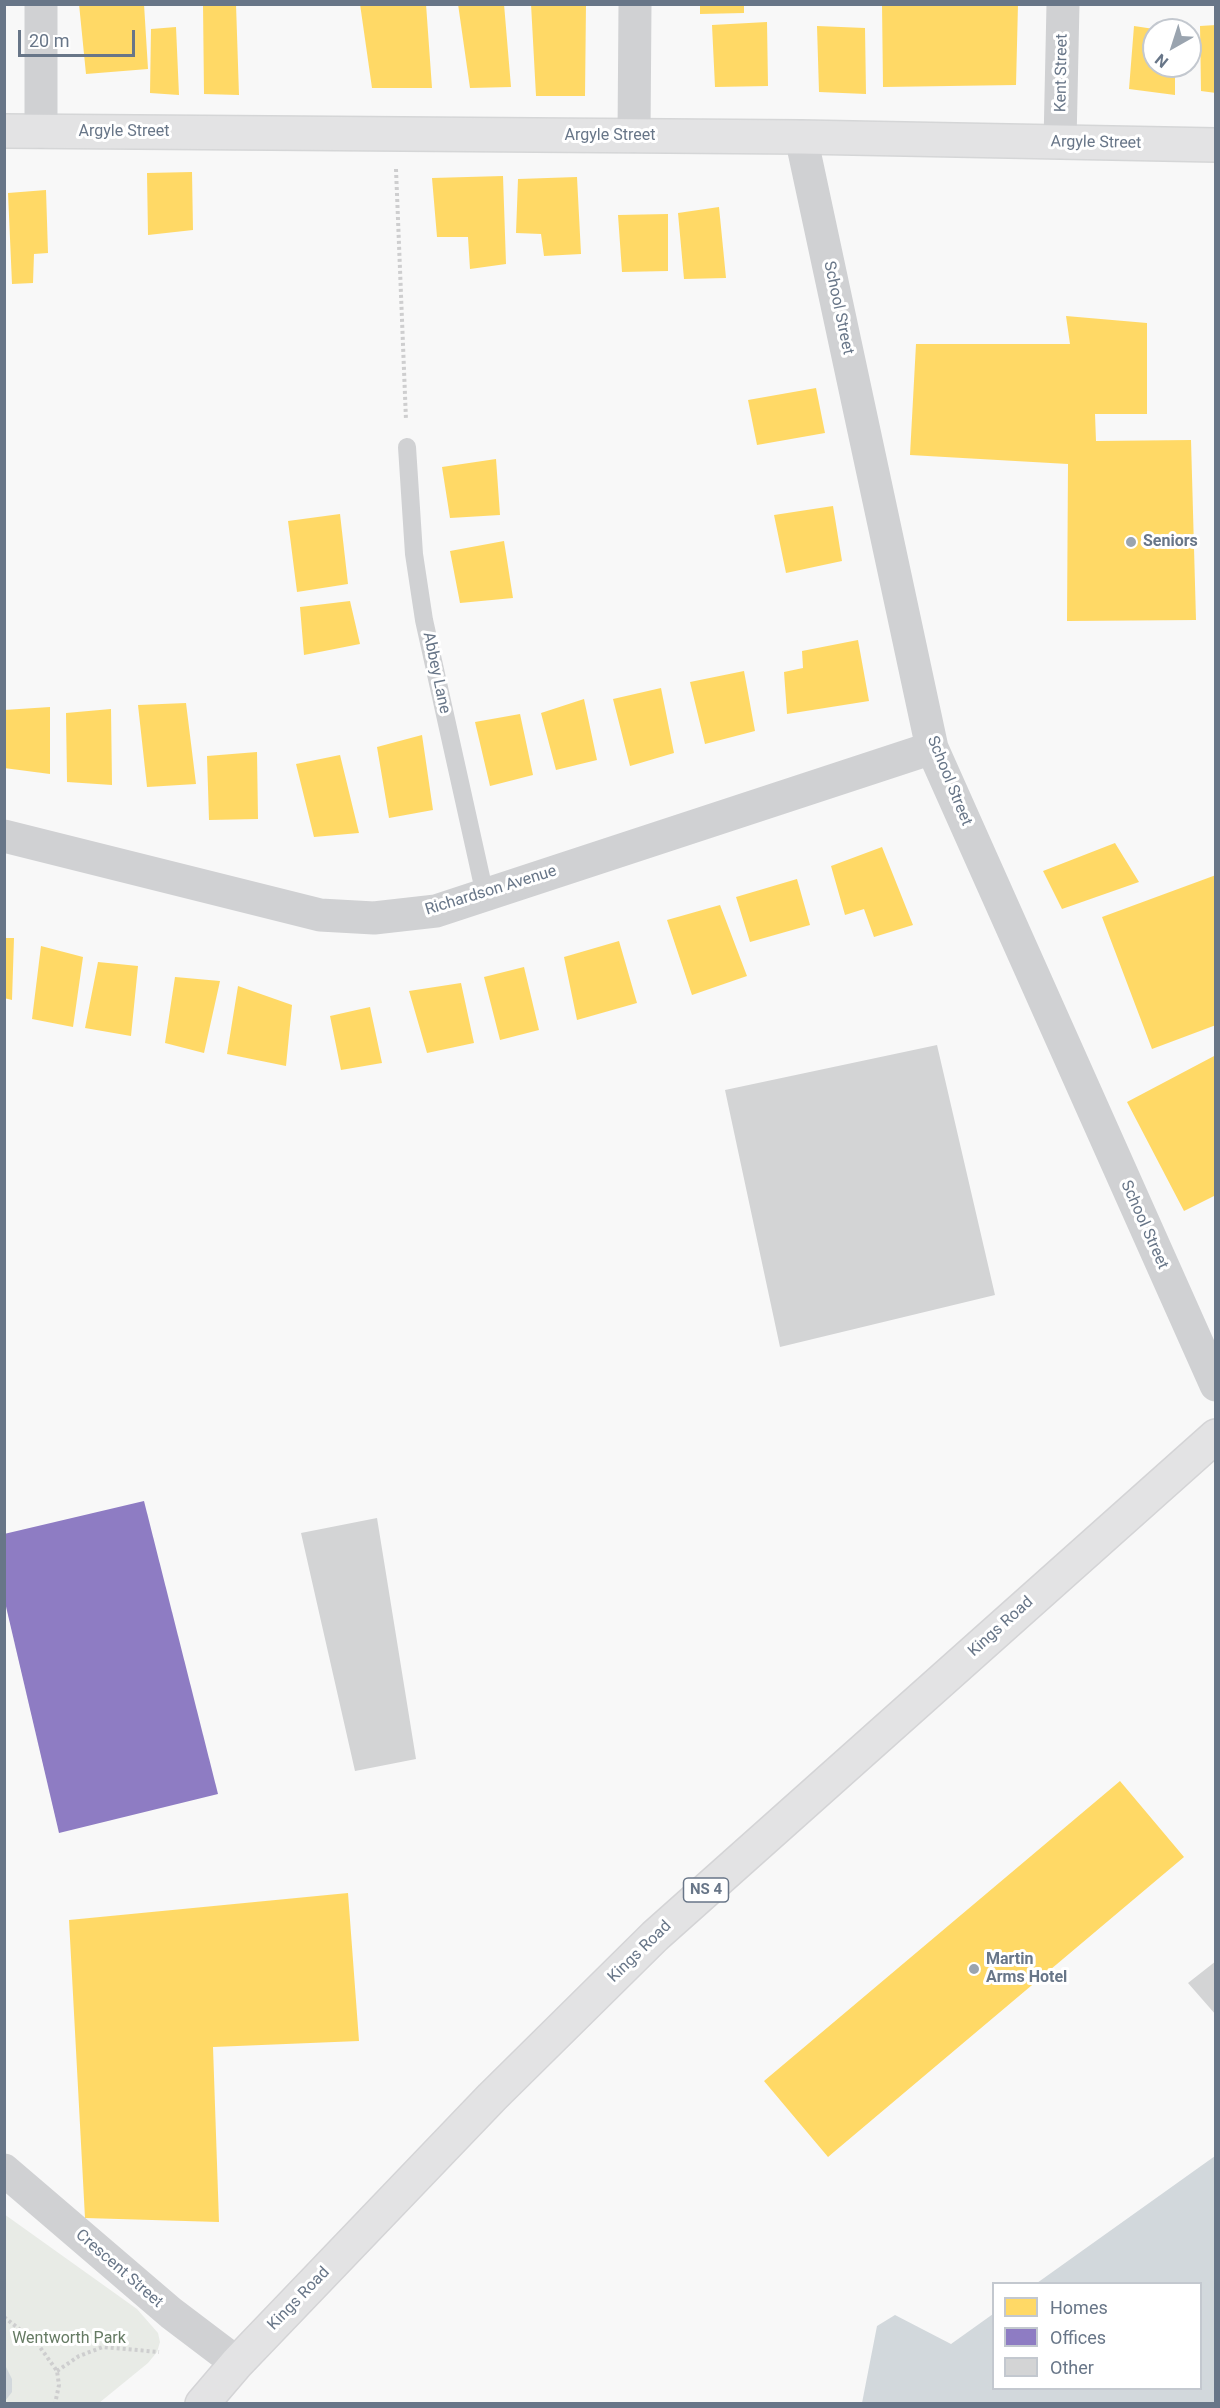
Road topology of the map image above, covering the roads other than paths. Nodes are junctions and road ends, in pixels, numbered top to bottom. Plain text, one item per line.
1 (41, 4) edge
2 (635, 4) edge
3 (1063, 4) edge
4 (4, 131) edge
5 (41, 132) junction
6 (634, 136) junction
7 (801, 137) junction
8 (1060, 142) junction
9 (1215, 145) edge
10 (407, 447) road end
11 (932, 748) junction
12 (4, 836) edge
13 (485, 895) junction
14 (1215, 1385) edge
15 (1211, 1443) edge
16 (4, 2170) edge
17 (237, 2363) junction
18 (202, 2403) edge

1 - 5 street
2 - 6 street
3 - 8 street, Kent Street
4 - 5 main road, Argyle Street
5 - 6 main road, Argyle Street
6 - 7 main road, Argyle Street
7 - 8 main road, Argyle Street
7 - 11 street, School Street
8 - 9 main road, Argyle Street
10 - 13 lane, Abbey Lane
11 - 13 street, Richardson Avenue
11 - 14 street, School Street
12 - 13 street, Richardson Avenue
15 - 17 main road, Kings Road / NS 4
16 - 17 street, Crescent Street
17 - 18 main road, Kings Road / NS 4

